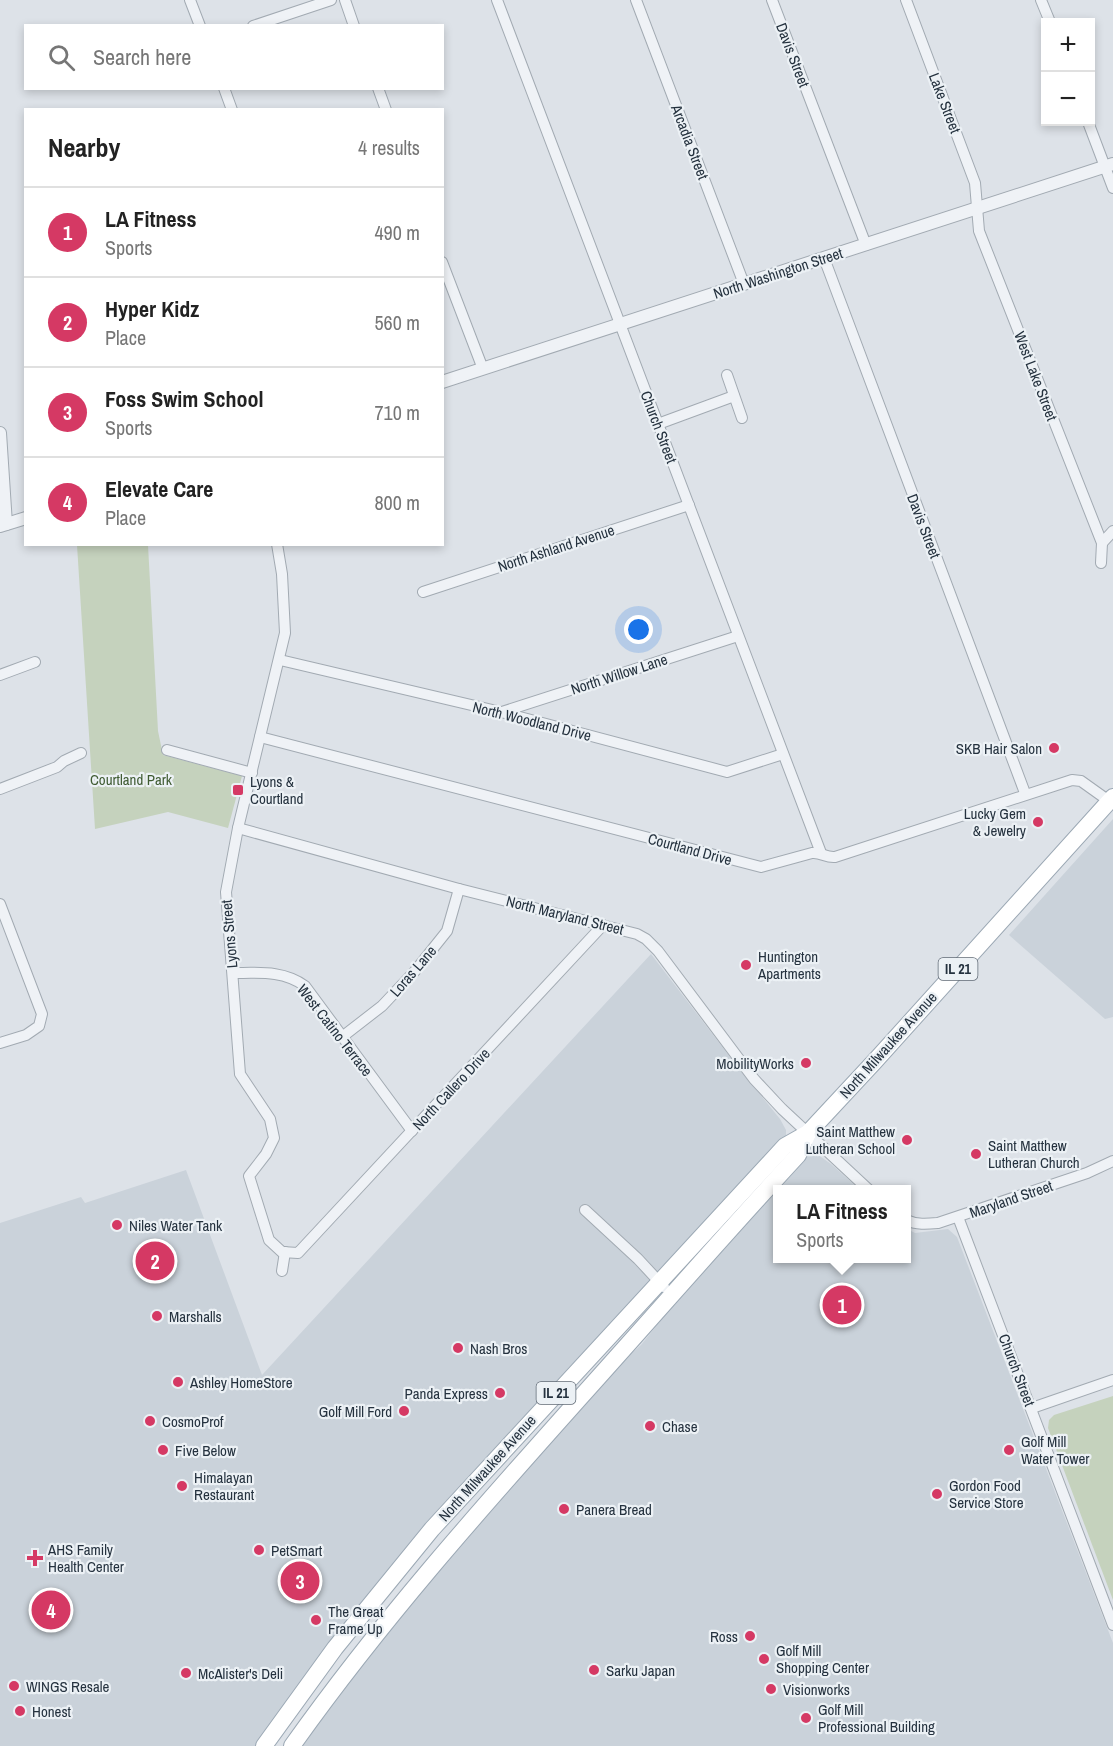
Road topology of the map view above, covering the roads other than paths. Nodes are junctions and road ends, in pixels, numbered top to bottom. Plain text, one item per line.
1 (190, 0) edge
2 (331, 0) edge
3 (345, 0) edge
4 (497, 0) edge
5 (636, 0) edge
6 (772, 0) edge
7 (906, 0) edge
8 (1041, 0) edge
9 (1048, 18) edge
10 (199, 24) edge
11 (259, 24) edge
12 (353, 24) edge
13 (225, 90) edge
14 (379, 90) edge
15 (231, 108) edge
16 (385, 108) edge
17 (1090, 126) edge
18 (1109, 165) edge
19 (1113, 188) edge
20 (977, 208) junction
21 (866, 245) junction
22 (824, 258) junction
23 (444, 267) edge
24 (744, 284) junction
25 (621, 324) junction
26 (483, 369) junction
27 (727, 375) dead end
28 (444, 381) edge
29 (734, 396) junction
30 (742, 418) dead end
31 (658, 424) junction
32 (0, 433) edge
33 (689, 505) junction
34 (24, 519) edge
35 (3, 525) edge
36 (1113, 531) edge
37 (1102, 543) junction
38 (277, 546) edge
39 (1101, 562) dead end
40 (423, 592) dead end
41 (738, 636) junction
42 (280, 660) junction
43 (35, 662) dead end
44 (0, 675) edge
45 (501, 712) junction
46 (260, 737) junction
47 (167, 750) dead end
48 (81, 753) dead end
49 (783, 754) junction
50 (252, 773) junction
51 (0, 789) edge
52 (1025, 793) junction
53 (1111, 799) edge
54 (238, 828) junction
55 (821, 853) junction
56 (459, 889) junction
57 (0, 904) edge
58 (603, 925) junction
59 (233, 973) junction
60 (342, 1037) junction
61 (0, 1043) edge
62 (412, 1131) junction
63 (808, 1133) junction
64 (1113, 1161) edge
65 (864, 1185) edge
66 (585, 1210) dead end
67 (958, 1216) junction
68 (911, 1222) edge
69 (285, 1252) junction
70 (282, 1271) dead end
71 (660, 1282) junction
72 (671, 1297) junction
73 (1113, 1380) edge
74 (1032, 1408) junction
75 (1113, 1625) edge
76 (264, 1746) edge
77 (292, 1746) edge

1 - 10 street
2 - 11 street
3 - 12 street
4 - 25 street, Church Street
5 - 24 street, Arcadia Street
6 - 21 street, Davis Street
7 - 20 street, Lake Street
8 - 9 street
13 - 15 street
14 - 16 street
17 - 18 street
18 - 19 street
18 - 20 street, North Washington Street
20 - 21 street, North Washington Street
20 - 37 street, West Lake Street
21 - 22 street, North Washington Street
22 - 24 street, North Washington Street
22 - 52 street, Davis Street
23 - 26 street
24 - 25 street, North Washington Street
25 - 26 street, North Washington Street
25 - 31 street, Church Street
26 - 28 street, North Washington Street
27 - 29 street
29 - 30 street
29 - 31 street
31 - 33 street, Church Street
32 - 35 street
33 - 40 street, North Ashland Avenue
33 - 41 street, Church Street
34 - 35 street
36 - 37 street
37 - 39 street
38 - 42 street, Lyons Street
41 - 45 street, North Willow Lane
41 - 49 street, Church Street
42 - 45 street, North Woodland Drive
42 - 46 street, Lyons Street
43 - 44 street
45 - 49 street, North Woodland Drive
46 - 50 street, Lyons Street
46 - 55 street, Courtland Drive
47 - 50 street
48 - 51 street
49 - 55 street, Church Street
50 - 54 street, Lyons Street
52 - 53 street, Courtland Drive
52 - 55 street, Courtland Drive
53 - 63 main road, North Milwaukee Avenue / IL 21
54 - 56 street, North Maryland Street
54 - 59 street, Lyons Street
56 - 58 street, North Maryland Street
56 - 60 street, Loras Lane
57 - 61 street
58 - 62 street, North Callero Drive
58 - 63 street, North Maryland Street
59 - 60 street, West Catino Terrace
59 - 69 street, Lyons Street
60 - 62 street, West Catino Terrace
62 - 69 street, North Callero Drive
63 - 65 street
63 - 71 main road, North Milwaukee Avenue / IL 21
63 - 72 main road, North Milwaukee Avenue / IL 21
64 - 67 street, Maryland Street
66 - 71 street
67 - 68 street, Maryland Street
67 - 74 street, Church Street
69 - 70 street
71 - 72 street
71 - 76 main road, North Milwaukee Avenue / IL 21
72 - 77 main road, North Milwaukee Avenue / IL 21
73 - 74 street
74 - 75 street, Church Street

